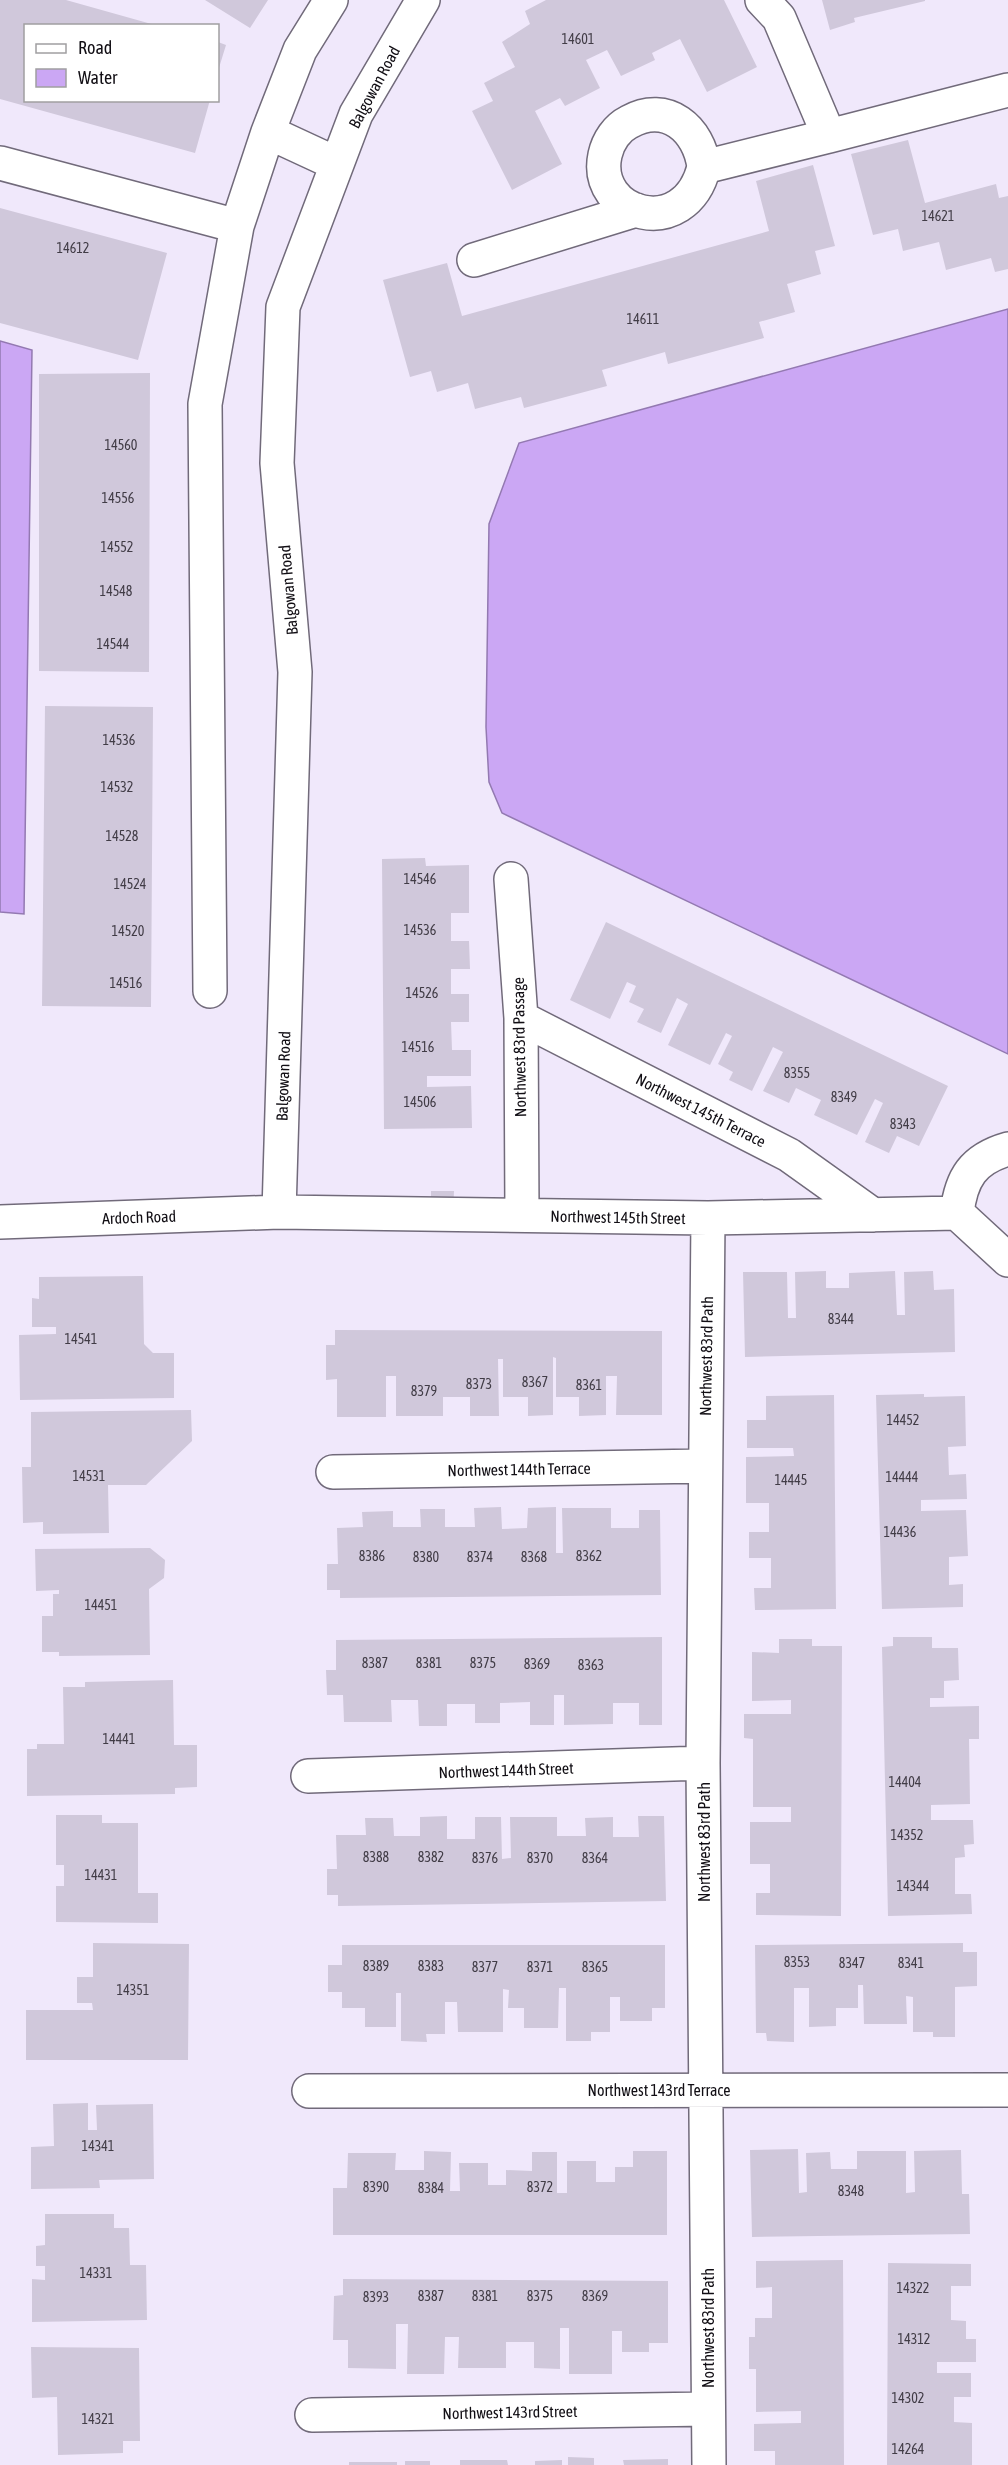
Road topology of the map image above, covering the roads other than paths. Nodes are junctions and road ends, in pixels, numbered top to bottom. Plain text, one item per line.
1 (332, 0) edge
2 (423, 0) edge
3 (762, 0) edge
4 (1008, 90) edge
5 (268, 132) junction
6 (829, 136) junction
7 (0, 163) edge
8 (338, 164) junction
9 (704, 167) junction
10 (636, 210) junction
11 (237, 226) junction
12 (474, 260) dead end
13 (511, 879) dead end
14 (210, 991) dead end
15 (521, 1018) junction
16 (1008, 1149) edge
17 (279, 1212) junction
18 (957, 1213) junction
19 (522, 1215) junction
20 (873, 1215) junction
21 (708, 1218) junction
22 (0, 1222) edge
23 (1008, 1260) edge
24 (705, 1466) junction
25 (333, 1472) dead end
26 (703, 1763) junction
27 (308, 1776) dead end
28 (706, 2090) junction
29 (1008, 2090) edge
30 (309, 2091) dead end
31 (708, 2409) junction
32 (312, 2415) dead end
33 (709, 2465) edge

1 - 5 street
2 - 8 street, Balgowan Road
3 - 6 street
4 - 6 street
5 - 8 street
5 - 11 street
6 - 9 street
7 - 11 street
8 - 17 street, Balgowan Road
9 - 10 street
9 - 10 street
10 - 12 street
11 - 14 street
13 - 15 street, Northwest 83rd Passage
15 - 19 street, Northwest 83rd Passage
15 - 20 street, Northwest 145th Terrace
16 - 18 street
17 - 19 street, Northwest 145th Street
17 - 22 street, Ardoch Road
18 - 20 street, Northwest 145th Street
18 - 23 street
19 - 21 street, Northwest 145th Street
20 - 21 street, Northwest 145th Street
21 - 24 street, Northwest 83rd Path
24 - 25 street, Northwest 144th Terrace
24 - 26 street, Northwest 83rd Path
26 - 27 street, Northwest 144th Street
26 - 28 street, Northwest 83rd Path
28 - 29 street, Northwest 143rd Terrace
28 - 30 street, Northwest 143rd Terrace
28 - 31 street, Northwest 83rd Path
31 - 32 street, Northwest 143rd Street
31 - 33 street, Northwest 83rd Path

